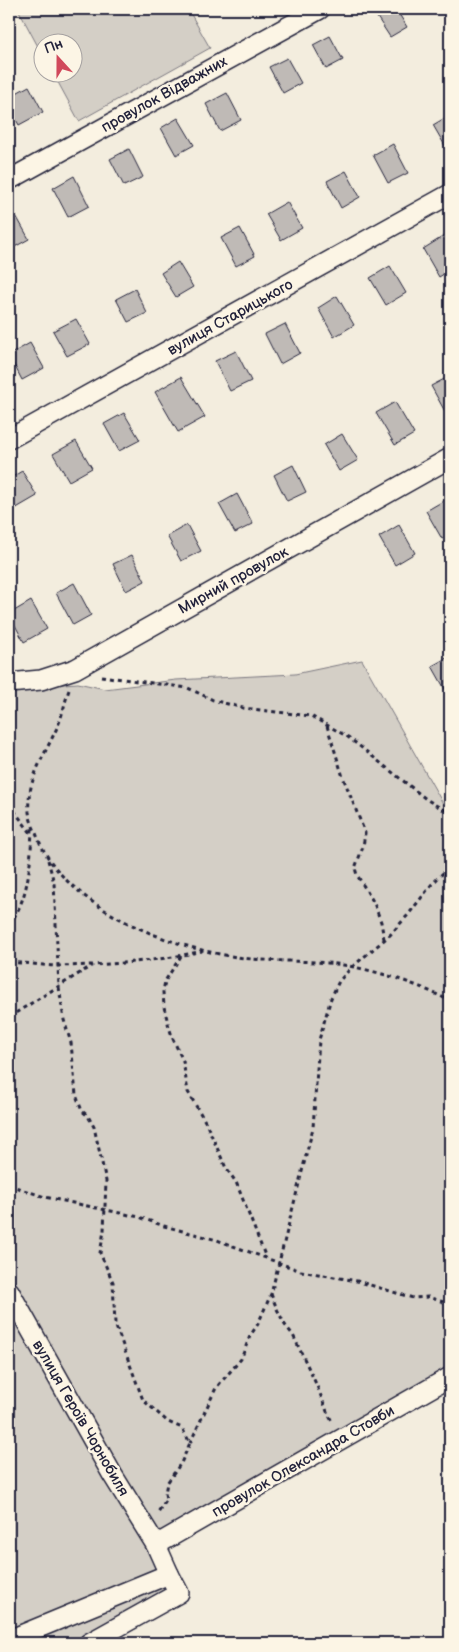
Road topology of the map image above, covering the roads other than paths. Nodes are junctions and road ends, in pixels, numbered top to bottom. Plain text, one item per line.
1 (320, 9) edge
2 (9, 180) edge
3 (450, 194) edge
4 (9, 439) edge
5 (450, 458) edge
6 (9, 683) edge
7 (9, 1291) edge
8 (450, 1377) edge
9 (151, 1537) junction
10 (169, 1574) junction
11 (9, 1640) edge
12 (89, 1643) edge

1 - 2 street, провулок Відважних
3 - 4 street, вулиця Старицького
5 - 6 street, Мирний провулок
7 - 9 street, вулиця Героїв Чорнобиля
8 - 9 street, провулок Олександра Стовби
9 - 10 street, вулиця Героїв Чорнобиля
10 - 11 street
10 - 12 street, вулиця Героїв Чорнобиля

